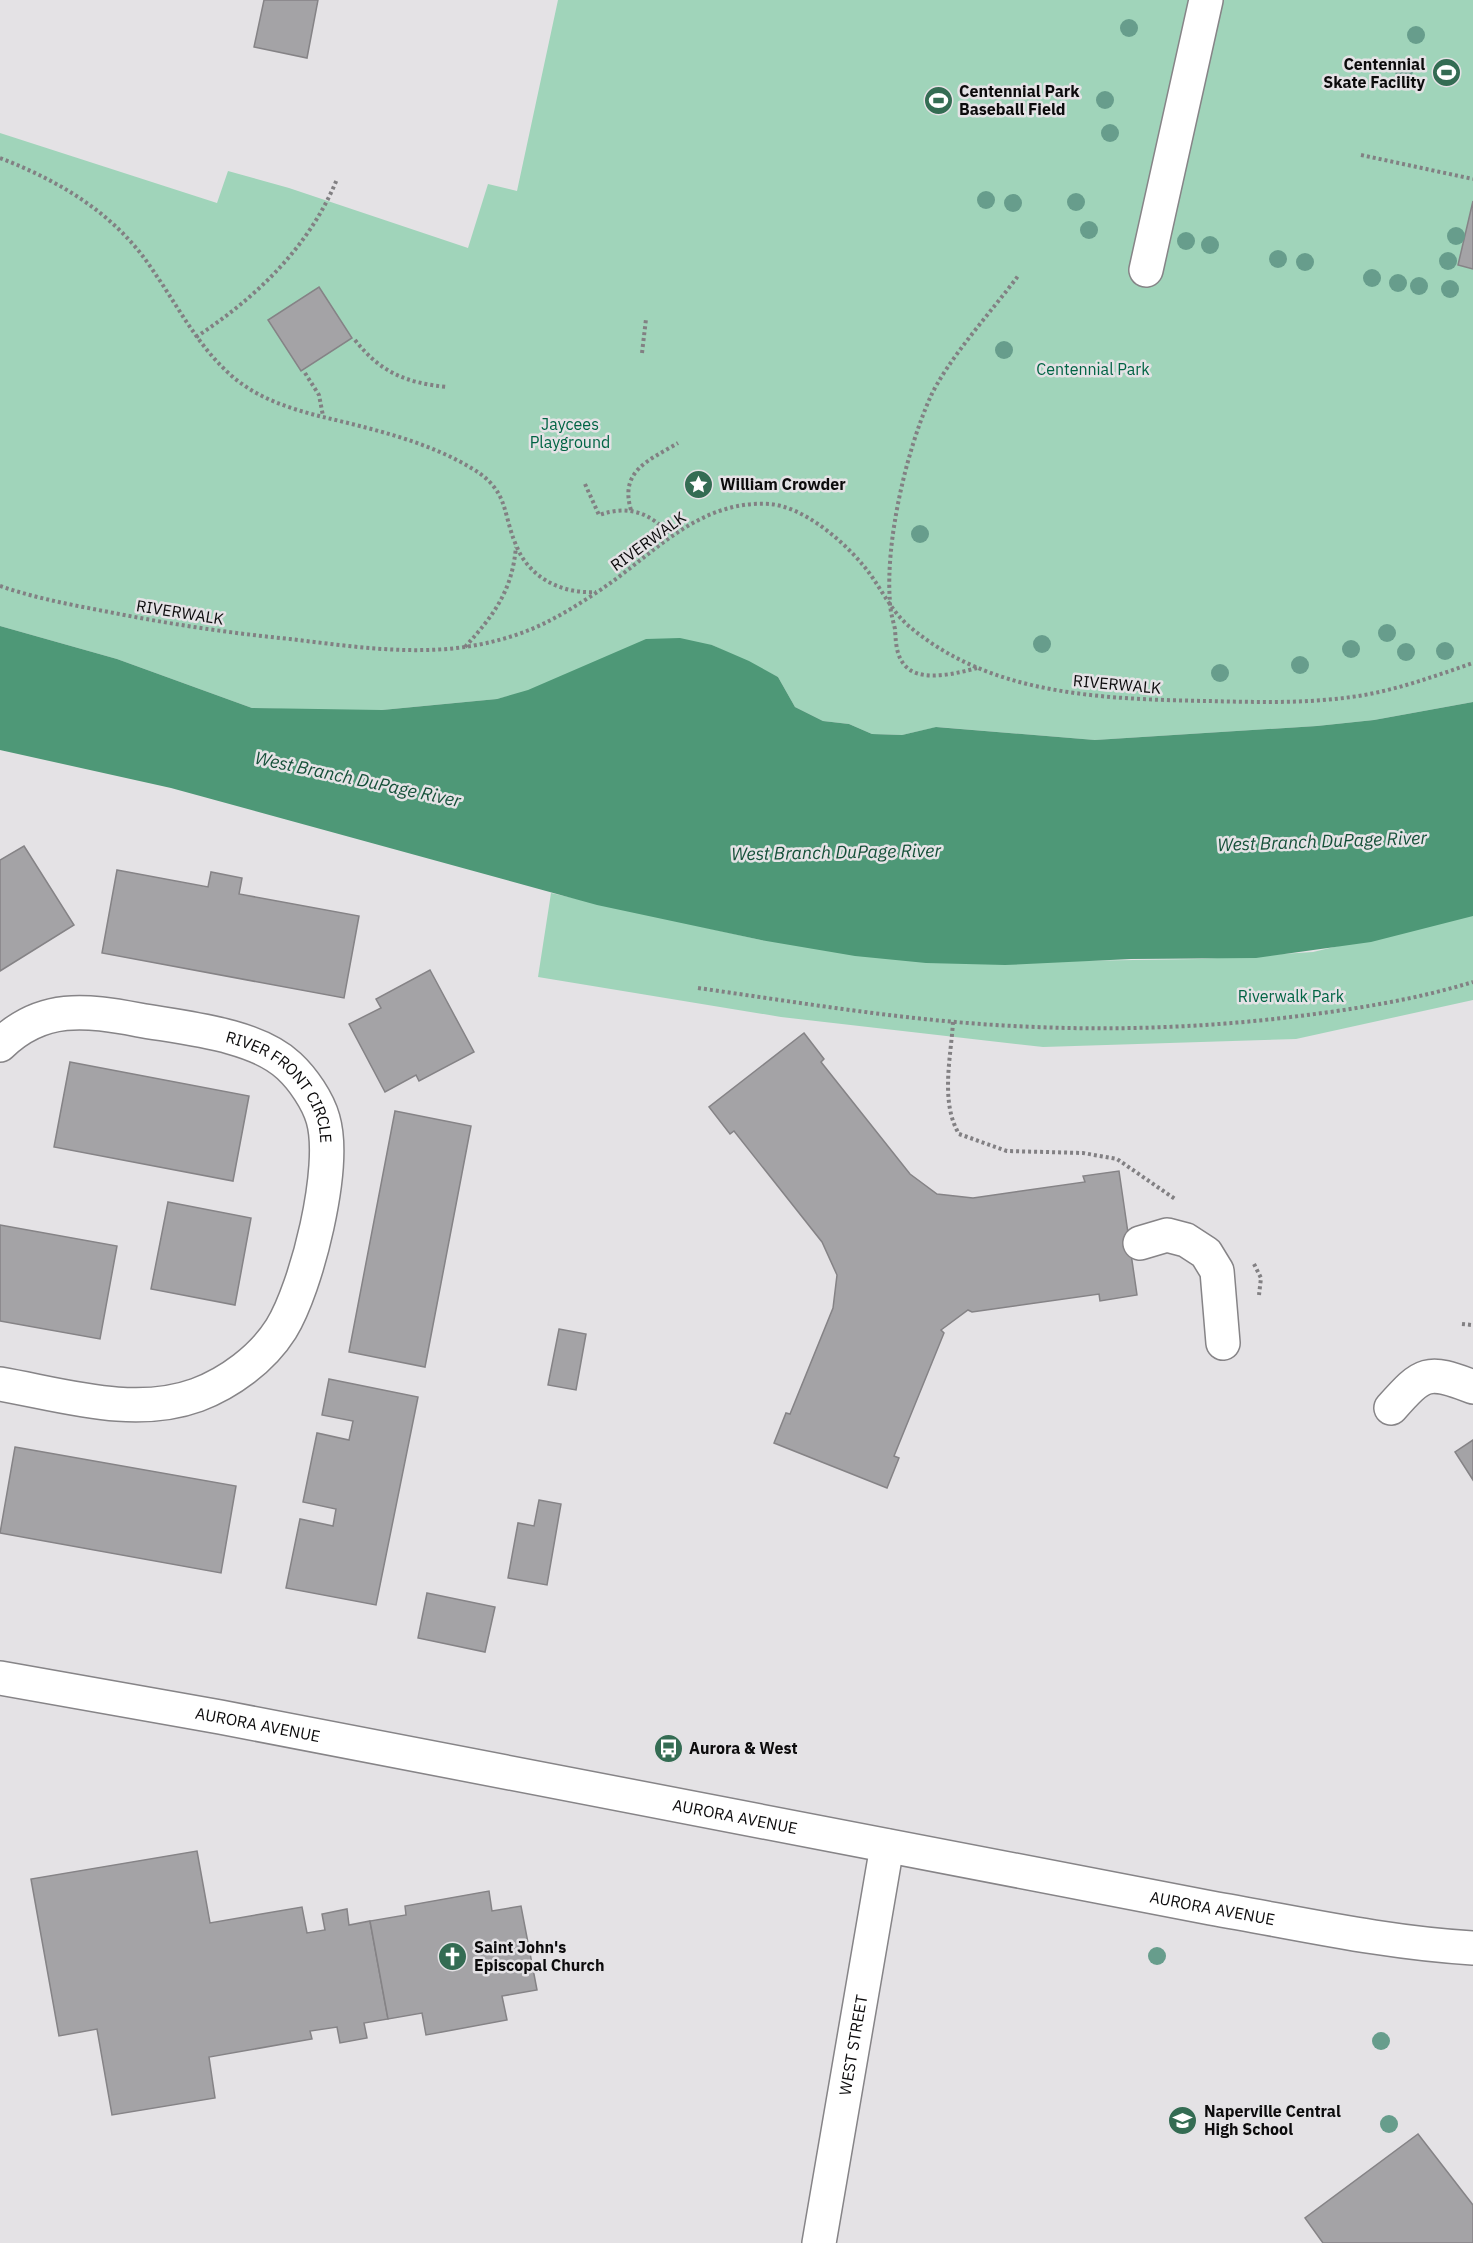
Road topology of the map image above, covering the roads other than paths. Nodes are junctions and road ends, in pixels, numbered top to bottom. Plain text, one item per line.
1 (1206, 0) edge
2 (1146, 270) dead end
3 (0, 1045) edge
4 (1140, 1243) dead end
5 (1223, 1343) dead end
6 (0, 1384) edge
7 (1473, 1387) edge
8 (1391, 1408) dead end
9 (0, 1678) edge
10 (887, 1846) junction
11 (1473, 1948) edge
12 (819, 2243) edge

1 - 2 main road
3 - 6 main road, RIVER FRONT CIRCLE
4 - 5 main road
7 - 8 main road
9 - 10 main road, AURORA AVENUE
10 - 11 main road, AURORA AVENUE
10 - 12 main road, WEST STREET

